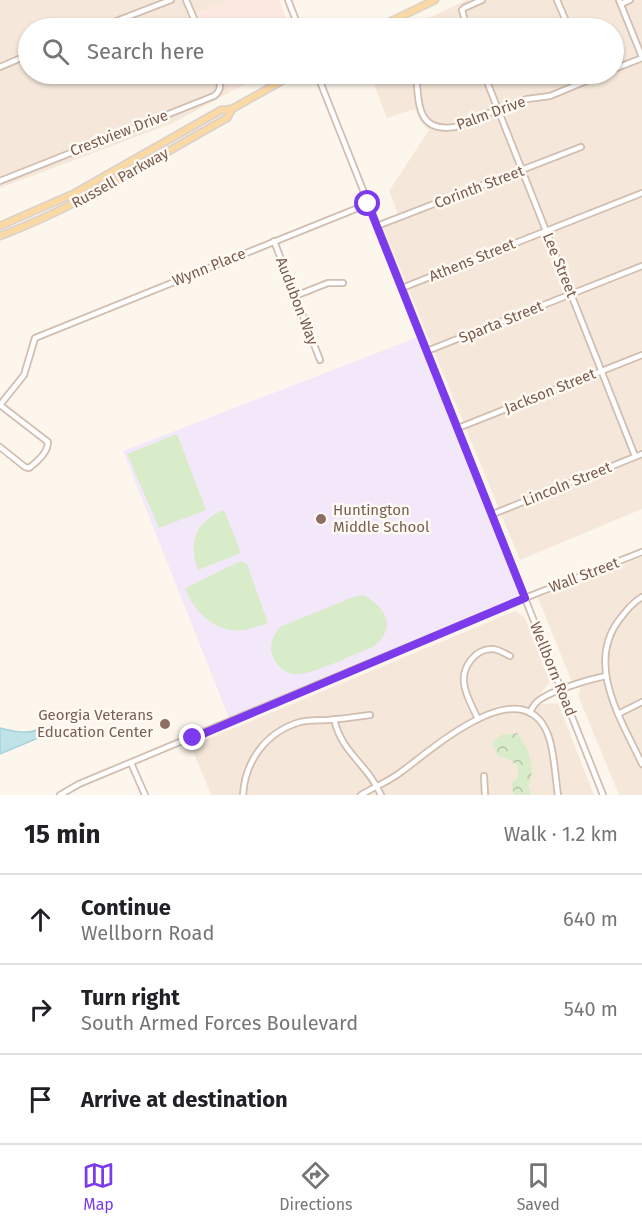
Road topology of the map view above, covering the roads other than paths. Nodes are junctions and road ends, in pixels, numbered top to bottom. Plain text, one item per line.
1 (171, 0) edge
2 (186, 0) edge
3 (288, 0) edge
4 (435, 0) edge
5 (482, 0) edge
6 (557, 0) edge
7 (630, 0) edge
8 (620, 2) edge
9 (124, 18) edge
10 (194, 18) edge
11 (295, 18) edge
12 (398, 18) edge
13 (463, 18) edge
14 (565, 18) edge
15 (642, 58) edge
16 (18, 60) edge
17 (624, 65) edge
18 (0, 67) edge
19 (220, 84) edge
20 (276, 84) edge
21 (321, 84) edge
22 (417, 84) edge
23 (488, 84) edge
24 (573, 84) edge
25 (232, 109) junction
26 (498, 109) junction
27 (581, 147) dead end
28 (522, 170) junction
29 (0, 181) edge
30 (642, 193) edge
31 (368, 204) junction
32 (0, 226) edge
33 (377, 226) junction
34 (546, 231) junction
35 (0, 236) edge
36 (274, 241) junction
37 (642, 266) edge
38 (343, 283) dead end
39 (402, 288) junction
40 (571, 294) junction
41 (295, 296) junction
42 (427, 351) junction
43 (642, 355) edge
44 (320, 360) dead end
45 (602, 371) junction
46 (0, 405) edge
47 (458, 428) junction
48 (0, 447) edge
49 (642, 454) edge
50 (635, 456) junction
51 (493, 514) junction
52 (642, 552) edge
53 (642, 597) edge
54 (525, 598) junction
55 (510, 656) dead end
56 (606, 676) junction
57 (562, 690) junction
58 (642, 702) edge
59 (530, 713) junction
60 (618, 714) junction
61 (370, 715) dead end
62 (334, 719) junction
63 (478, 719) junction
64 (131, 763) junction
65 (642, 764) edge
66 (484, 776) dead end
67 (377, 786) junction
68 (60, 795) edge
69 (145, 795) edge
70 (243, 795) edge
71 (361, 795) edge
72 (381, 795) edge
73 (485, 795) edge
74 (558, 795) edge
75 (603, 795) edge

1 - 9 street
2 - 10 street
3 - 11 street
4 - 12 main road
5 - 13 street
6 - 14 street
7 - 8 street
8 - 15 street
15 - 17 street
16 - 18 street
19 - 29 street, Crestview Drive
20 - 25 main road, Russell Parkway
21 - 31 street, Wellborn Road
22 - 26 street, Palm Drive
23 - 26 street, Lee Street
24 - 26 street, Palm Drive
25 - 32 main road, Russell Parkway
25 - 35 main road, Russell Parkway
26 - 28 street, Lee Street
27 - 28 street, Corinth Street
28 - 33 street, Corinth Street
28 - 34 street, Lee Street
30 - 34 street, Athens Street
31 - 33 street, Wellborn Road
31 - 36 street, Wynn Place
33 - 39 street, Wellborn Road
34 - 39 street, Athens Street
34 - 40 street, Lee Street
36 - 41 street, Audubon Way
36 - 46 street, Wynn Place
37 - 40 street, Sparta Street
38 - 41 street
39 - 42 street, Wellborn Road
40 - 42 street, Sparta Street
40 - 45 street, Lee Street
41 - 44 street, Audubon Way
42 - 47 street, Wellborn Road
43 - 45 street, Jackson Street
45 - 47 street, Jackson Street
45 - 50 street, Lee Street
46 - 48 street
47 - 51 street, Wellborn Road
49 - 50 street, Lincoln Street
50 - 51 street, Lincoln Street
51 - 54 street, Wellborn Road
52 - 54 street, Wall Street
53 - 56 street
54 - 57 street, Wellborn Road
54 - 64 street, Wall Street
55 - 63 street
56 - 57 street
56 - 60 street
57 - 59 street
57 - 75 street, Wellborn Road
58 - 60 street
59 - 63 street
59 - 74 street
60 - 65 street
61 - 62 street
62 - 67 street
62 - 70 street
63 - 67 street
64 - 68 street, Wall Street
64 - 69 street
66 - 73 street
67 - 71 street
67 - 72 street

